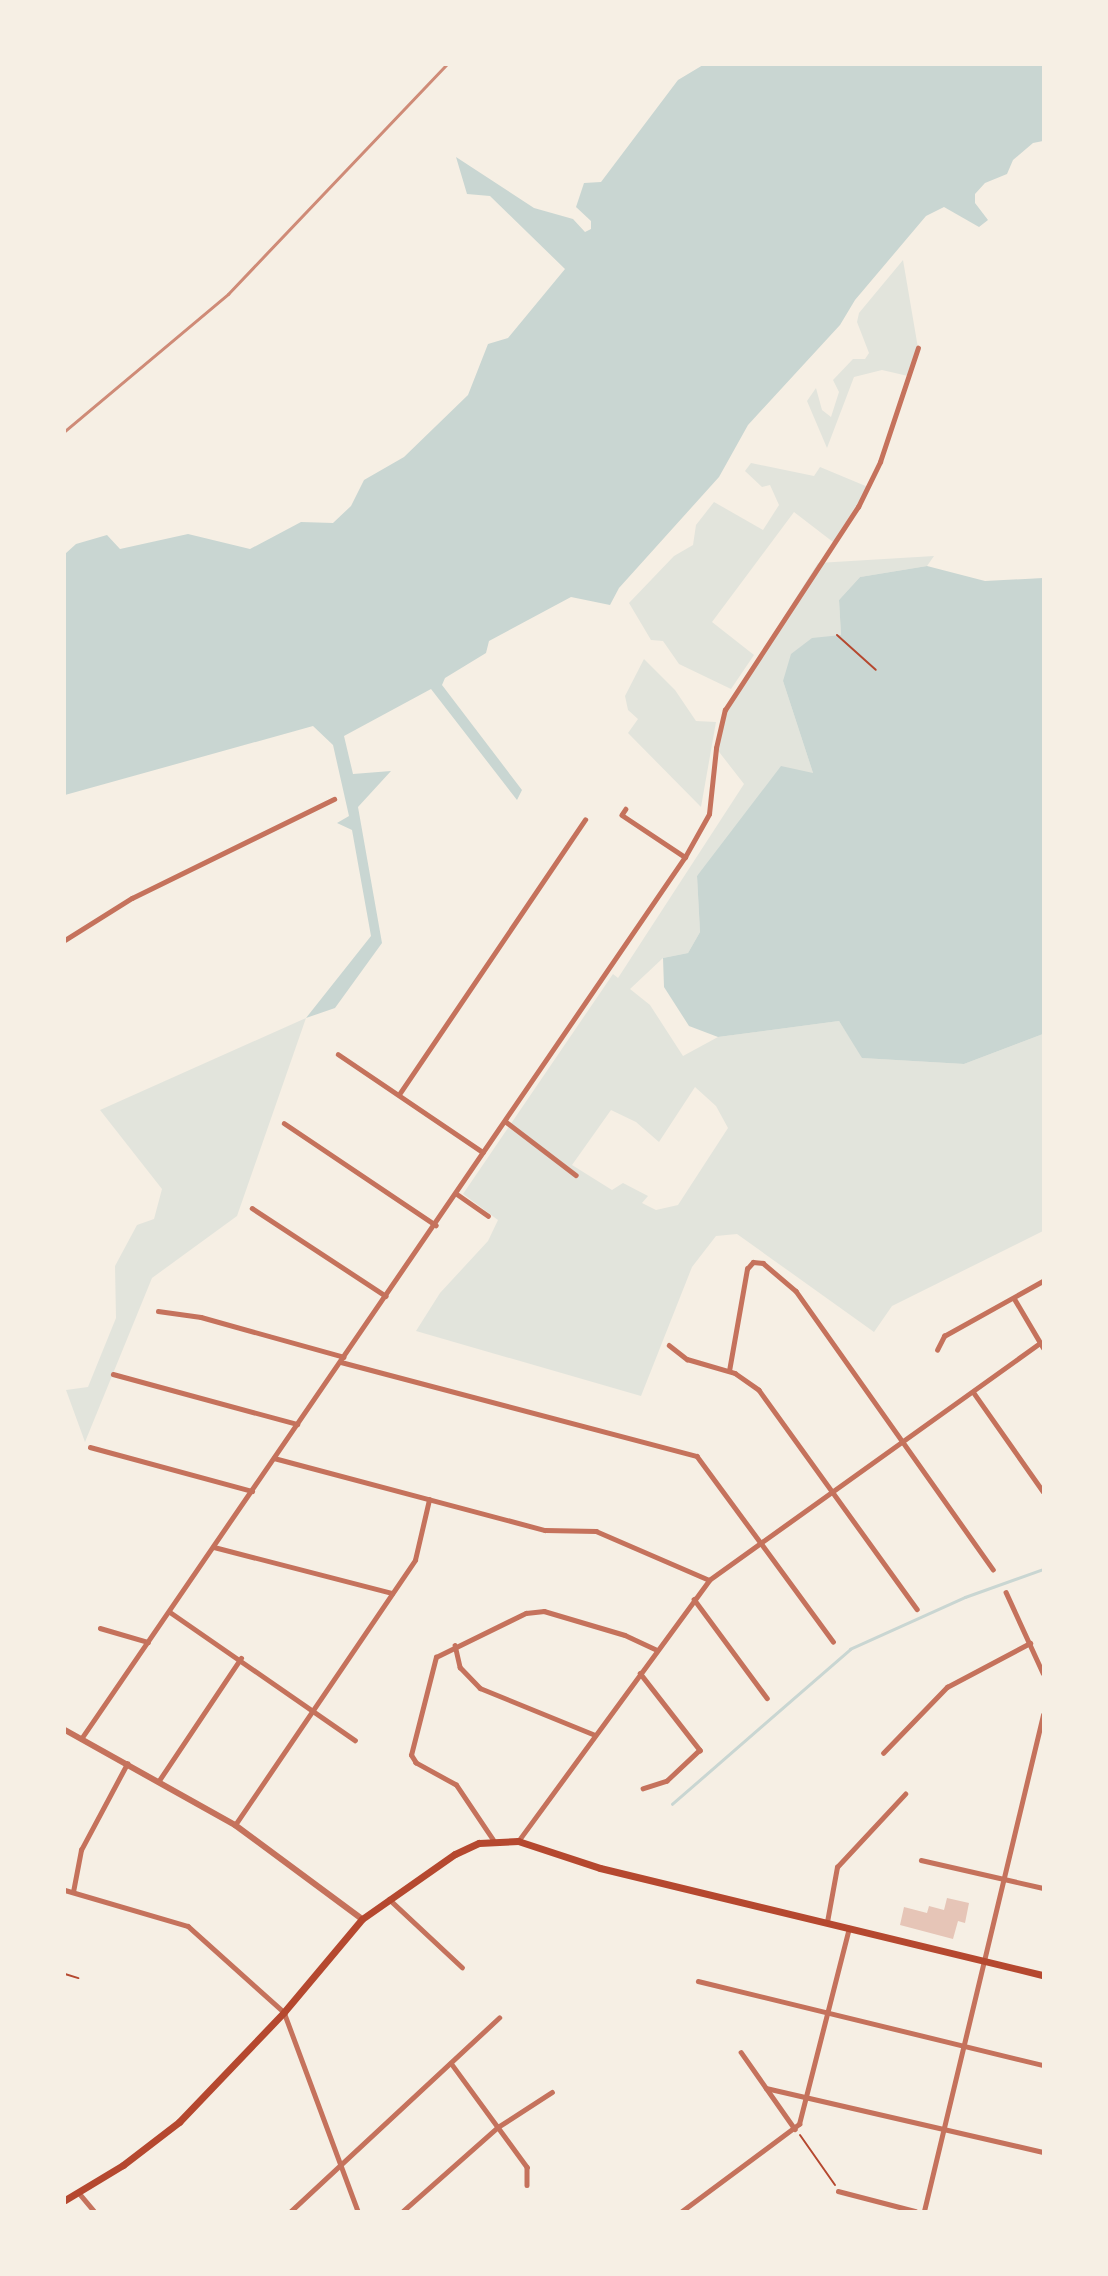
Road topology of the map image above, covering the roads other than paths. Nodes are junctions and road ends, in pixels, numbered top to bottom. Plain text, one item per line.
1 (918, 348) dead end
2 (334, 799) dead end
3 (626, 809) dead end
4 (585, 820) dead end
5 (685, 857) junction
6 (65, 940) edge
7 (338, 1054) dead end
8 (400, 1093) junction
9 (505, 1121) junction
10 (284, 1123) dead end
11 (483, 1152) junction
12 (576, 1175) dead end
13 (457, 1194) junction
14 (252, 1208) dead end
15 (488, 1216) dead end
16 (436, 1225) junction
17 (1043, 1281) edge
18 (387, 1296) junction
19 (1014, 1298) junction
20 (158, 1311) dead end
21 (669, 1345) dead end
22 (1041, 1346) edge
23 (937, 1350) dead end
24 (343, 1359) junction
25 (729, 1371) junction
26 (113, 1374) dead end
27 (974, 1393) junction
28 (297, 1424) junction
29 (903, 1443) junction
30 (90, 1447) dead end
31 (274, 1458) junction
32 (252, 1491) junction
33 (1043, 1491) edge
34 (833, 1492) junction
35 (429, 1500) junction
36 (761, 1544) junction
37 (214, 1547) junction
38 (993, 1569) dead end
39 (709, 1580) junction
40 (1006, 1592) dead end
41 (392, 1593) junction
42 (694, 1599) junction
43 (917, 1609) dead end
44 (170, 1612) junction
45 (100, 1628) dead end
46 (833, 1641) dead end
47 (148, 1642) junction
48 (1030, 1643) junction
49 (455, 1645) junction
50 (657, 1650) junction
51 (241, 1658) junction
52 (640, 1673) junction
53 (1043, 1674) edge
54 (767, 1698) dead end
55 (314, 1708) junction
56 (1043, 1715) edge
57 (65, 1730) edge
58 (595, 1735) junction
59 (81, 1739) junction
60 (355, 1740) dead end
61 (883, 1753) dead end
62 (127, 1764) junction
63 (158, 1782) junction
64 (643, 1789) dead end
65 (905, 1794) dead end
66 (235, 1825) junction
67 (493, 1840) junction
68 (518, 1841) junction
69 (920, 1860) dead end
70 (1003, 1879) junction
71 (1043, 1888) edge
72 (65, 1890) edge
73 (73, 1892) junction
74 (388, 1899) junction
75 (362, 1919) junction
76 (827, 1923) junction
77 (849, 1928) junction
78 (984, 1961) junction
79 (462, 1967) dead end
80 (1043, 1975) edge
81 (698, 1981) dead end
82 (284, 2012) junction
83 (828, 2013) junction
84 (499, 2018) dead end
85 (964, 2046) junction
86 (741, 2052) dead end
87 (451, 2063) junction
88 (1043, 2065) edge
89 (766, 2088) junction
90 (552, 2092) dead end
91 (808, 2097) junction
92 (498, 2127) junction
93 (795, 2129) junction
94 (944, 2129) junction
95 (1043, 2152) edge
96 (341, 2166) junction
97 (527, 2185) dead end
98 (838, 2191) road end
99 (79, 2193) junction
100 (65, 2200) edge
101 (94, 2211) edge
102 (291, 2211) edge
103 (358, 2211) edge
104 (403, 2211) edge
105 (682, 2211) edge
106 (915, 2211) edge
107 (924, 2211) edge

1 - 5 street
2 - 6 street
3 - 5 street
4 - 8 street
5 - 9 street
7 - 8 street
8 - 11 street
9 - 11 street
9 - 12 street
10 - 16 street
11 - 13 street
13 - 15 street
13 - 16 street
14 - 18 street
16 - 18 street
17 - 19 street
18 - 24 street
19 - 22 street
19 - 23 street
20 - 24 street
21 - 25 street
22 - 27 street
24 - 28 street
24 - 36 street
25 - 29 street
25 - 34 street
26 - 28 street
27 - 29 street
27 - 33 street
28 - 31 street
29 - 34 street
29 - 38 street
30 - 32 street
31 - 32 street
31 - 35 street
32 - 37 street
34 - 36 street
34 - 43 street
35 - 39 street
35 - 41 street
36 - 39 street
36 - 46 street
37 - 41 street
37 - 44 street
39 - 42 street
40 - 48 street
41 - 55 street
42 - 50 street
42 - 54 street
44 - 47 street
44 - 51 street
45 - 47 street
47 - 59 street
48 - 53 street
48 - 61 street
49 - 50 street
49 - 58 street
49 - 67 street
50 - 52 street
51 - 55 street
51 - 63 street
52 - 58 street
52 - 64 street
55 - 60 street
55 - 66 street
56 - 70 street
57 - 59 street
58 - 68 street
59 - 62 street
62 - 63 street
62 - 73 street
63 - 66 street
65 - 76 street
66 - 75 street
67 - 68 main road
67 - 74 main road
68 - 76 main road
69 - 70 street
70 - 71 street
70 - 78 street
72 - 73 street
73 - 82 street
74 - 75 main road
74 - 79 street
75 - 82 main road
76 - 77 main road
77 - 78 main road
77 - 83 street
78 - 80 main road
78 - 85 street
81 - 83 street
82 - 96 street
82 - 99 main road
83 - 85 street
83 - 91 street
84 - 87 street
85 - 88 street
85 - 94 street
86 - 89 street
87 - 92 street
87 - 96 street
89 - 91 street
89 - 93 street
90 - 92 street
91 - 93 street
91 - 94 street
92 - 97 street
92 - 104 street
93 - 105 street
94 - 95 street
94 - 107 street
96 - 102 street
96 - 103 street
98 - 106 street
99 - 100 main road
99 - 101 street

